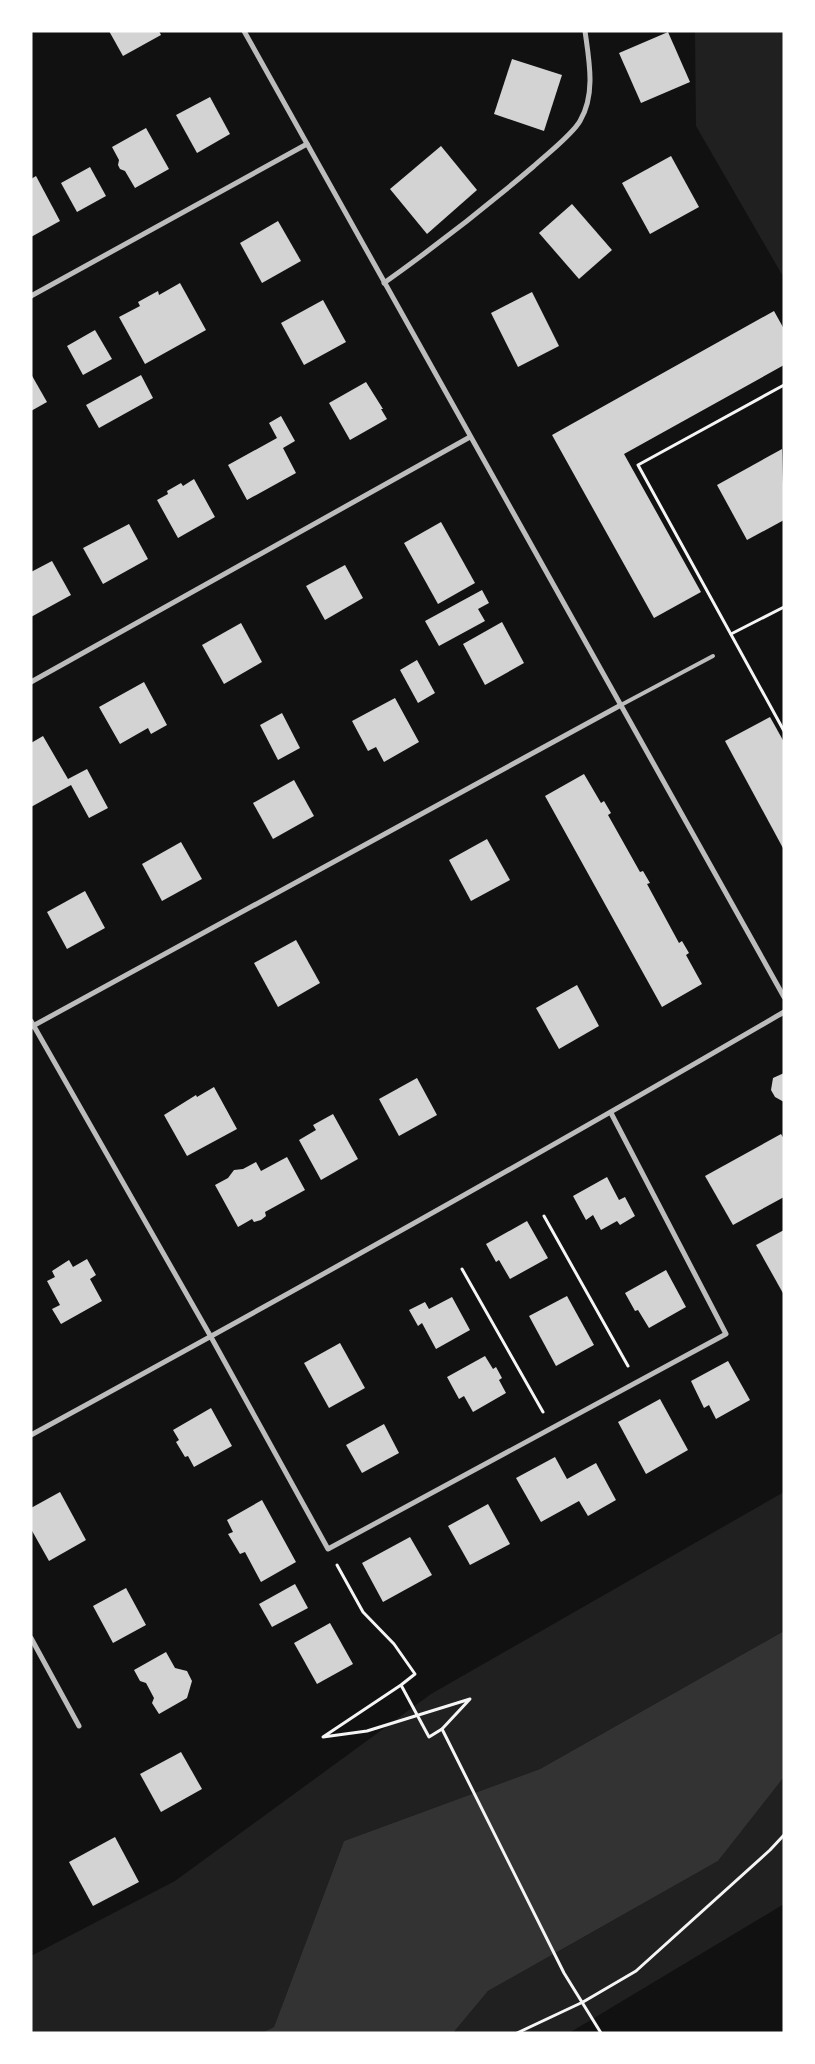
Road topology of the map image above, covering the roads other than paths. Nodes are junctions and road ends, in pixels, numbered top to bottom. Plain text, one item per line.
1 (244, 31) edge
2 (585, 31) edge
3 (306, 144) junction
4 (384, 283) junction
5 (31, 296) edge
6 (470, 437) junction
7 (713, 656) dead end
8 (31, 682) edge
9 (621, 705) junction
10 (784, 997) edge
11 (784, 1012) edge
12 (32, 1025) edge
13 (611, 1113) junction
14 (211, 1337) junction
15 (31, 1435) edge
16 (31, 1638) edge
17 (80, 1726) dead end

1 - 3 street
2 - 4 street
3 - 4 street
3 - 5 street
4 - 6 street
6 - 8 street
6 - 9 street
7 - 9 lane
9 - 10 street
9 - 12 street
11 - 13 street
12 - 14 street
13 - 14 street
13 - 14 street
14 - 15 street
16 - 17 street

